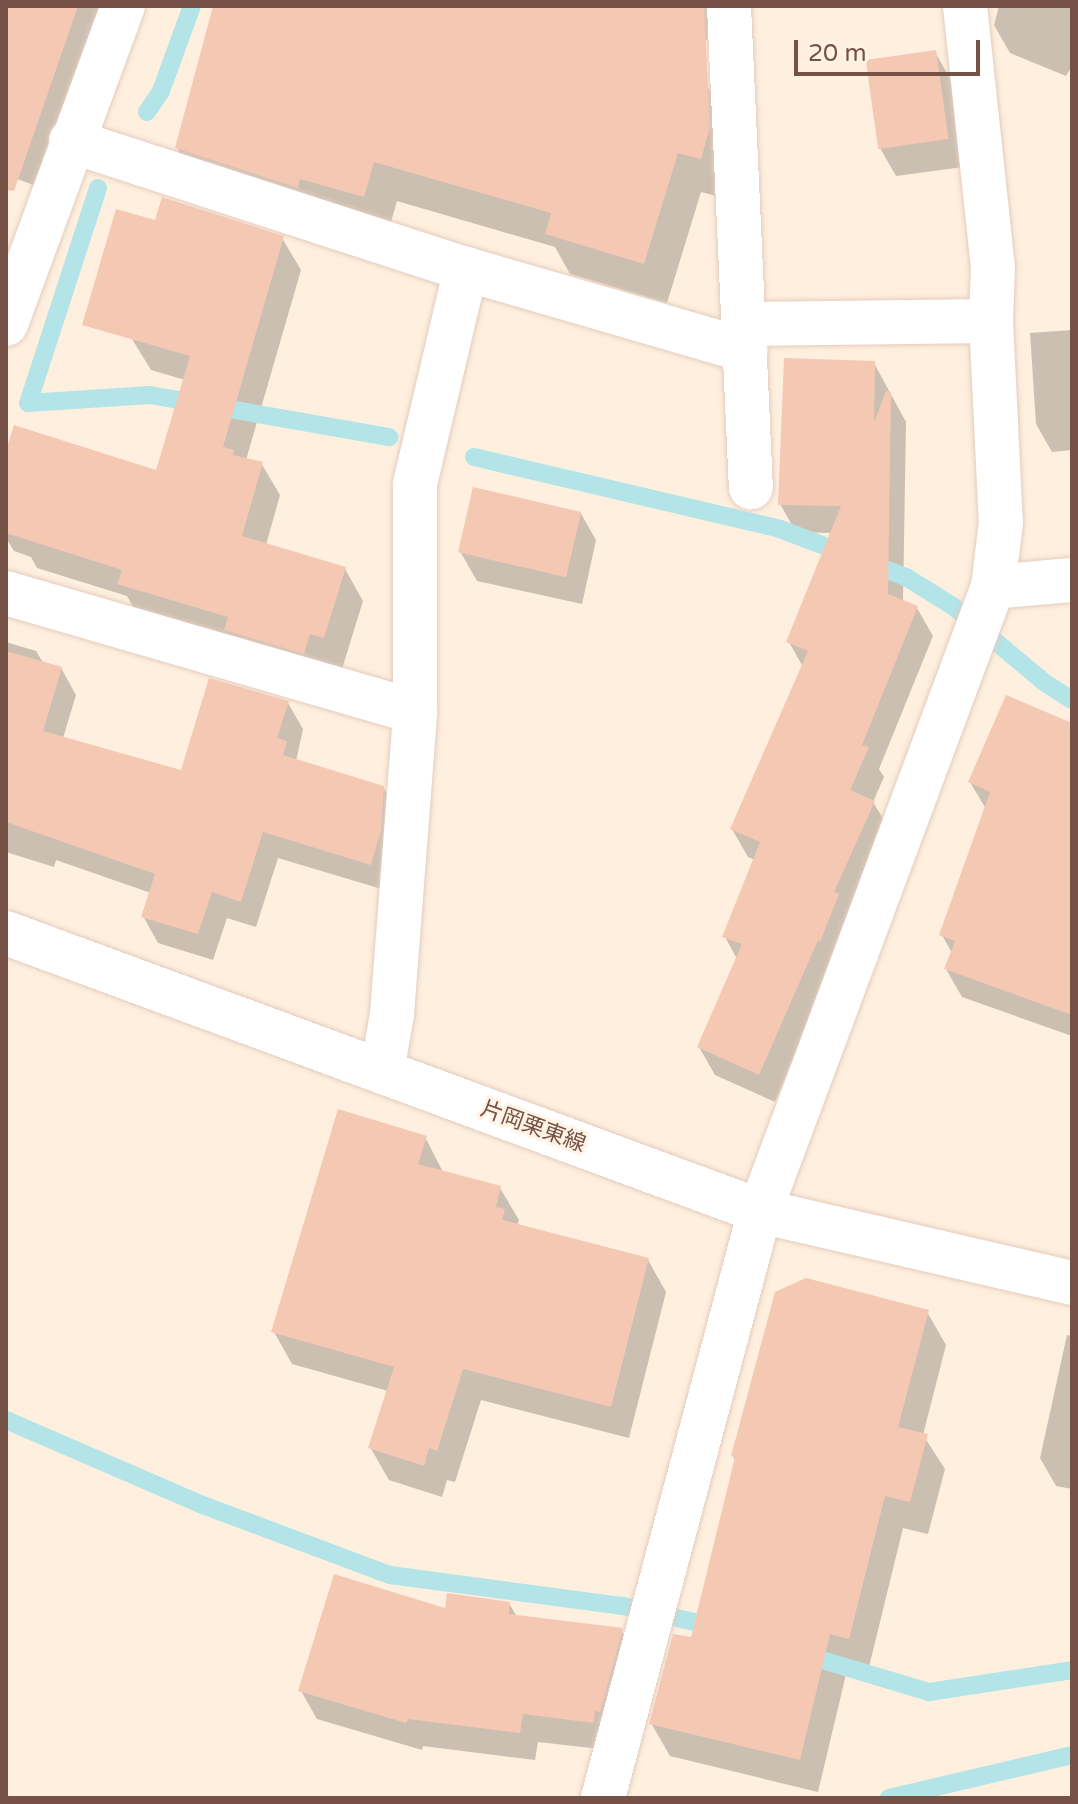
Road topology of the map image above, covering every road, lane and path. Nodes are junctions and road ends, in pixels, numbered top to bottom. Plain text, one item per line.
1 (123, 6) edge
2 (729, 6) edge
3 (965, 6) edge
4 (71, 141) junction
5 (466, 269) junction
6 (991, 321) junction
7 (6, 324) edge
8 (744, 337) junction
9 (751, 487) dead end
10 (1072, 580) edge
11 (992, 589) junction
12 (6, 593) edge
13 (415, 712) junction
14 (6, 933) edge
15 (382, 1072) junction
16 (760, 1211) junction
17 (1072, 1283) edge
18 (603, 1798) edge

1 - 4 street
2 - 8 street
3 - 6 street
4 - 5 street
4 - 7 street
5 - 8 street
5 - 13 street
6 - 8 street
6 - 11 street
8 - 9 street
10 - 11 street
11 - 16 street
12 - 13 street
13 - 15 street
14 - 15 street, 片岡栗東線
15 - 16 street, 片岡栗東線
16 - 17 street, 片岡栗東線
16 - 18 street

